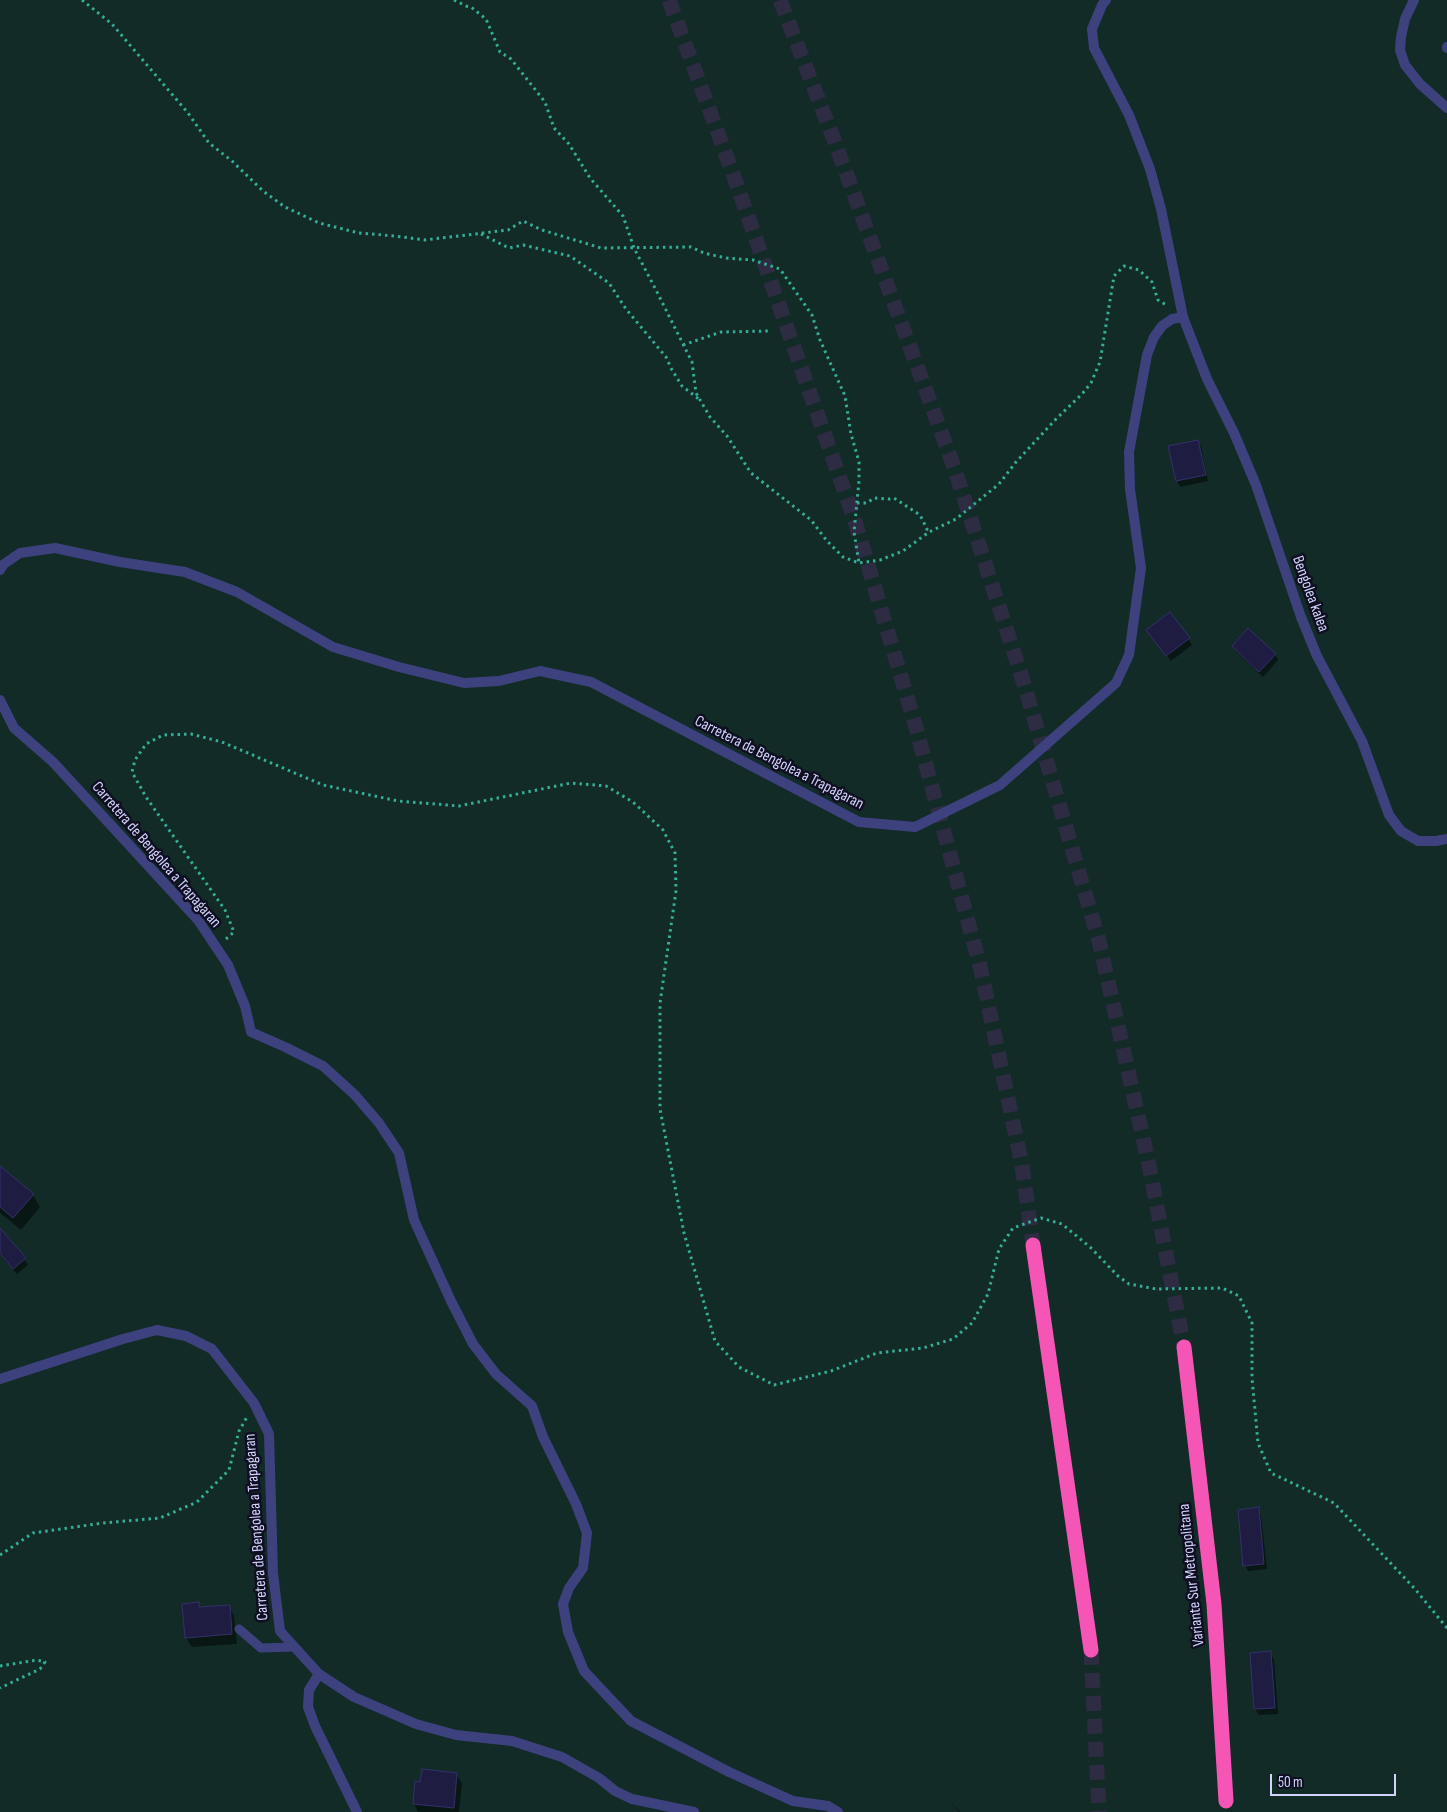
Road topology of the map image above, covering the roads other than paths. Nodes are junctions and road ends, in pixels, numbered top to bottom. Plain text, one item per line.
1 (1106, 0) edge
2 (1414, 0) edge
3 (1447, 108) edge
4 (1183, 317) junction
5 (0, 570) edge
6 (0, 700) edge
7 (1447, 839) edge
8 (1033, 1245) tunnel mouth
9 (1184, 1347) tunnel mouth
10 (0, 1379) edge
11 (239, 1629) dead end
12 (294, 1647) junction
13 (1091, 1650) tunnel mouth
14 (318, 1674) junction
15 (1226, 1801) dead end
16 (358, 1812) edge
17 (694, 1812) edge
18 (838, 1812) edge

1 - 4 street
2 - 3 street
4 - 5 street, Carretera de Bengolea a Trapagaran
4 - 7 street, Bengolea kalea
6 - 18 street, Carretera de Bengolea a Trapagaran
8 - 13 highway
9 - 15 highway, Variante Sur Metropolitana
10 - 12 street, Carretera de Bengolea a Trapagaran
11 - 12 lane
12 - 14 street, Carretera de Bengolea a Trapagaran
14 - 16 street
14 - 17 street, Carretera de Bengolea a Trapagaran

